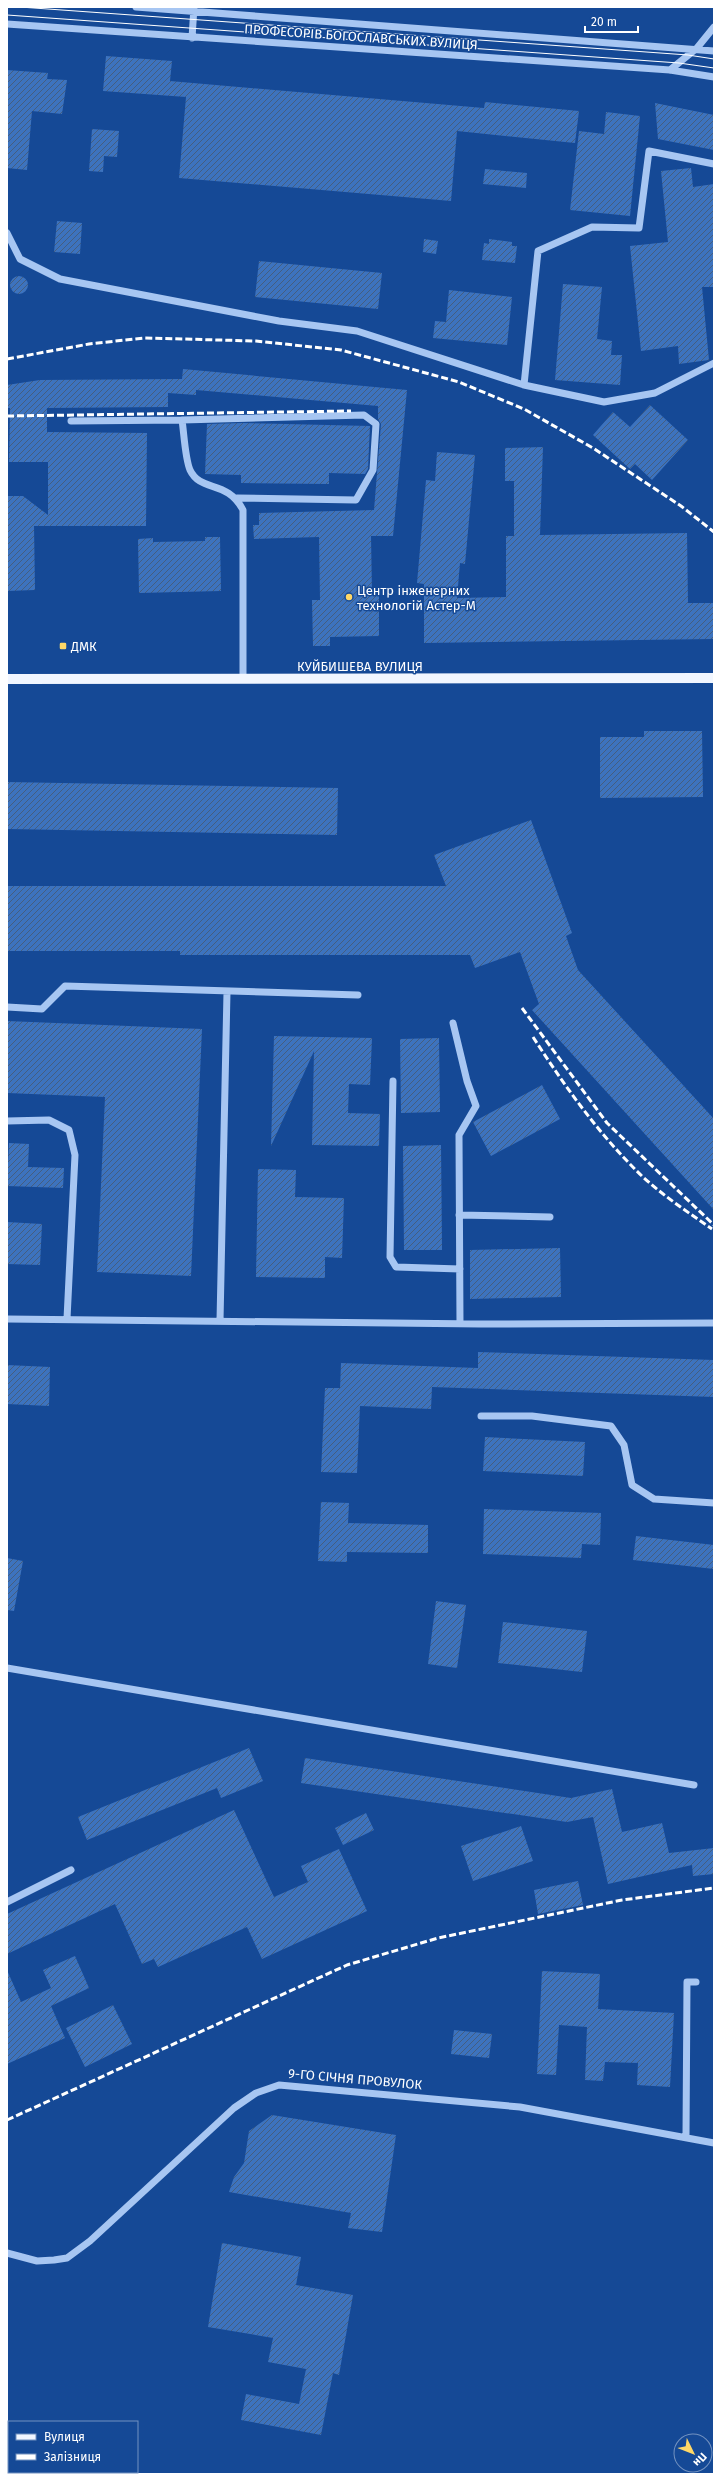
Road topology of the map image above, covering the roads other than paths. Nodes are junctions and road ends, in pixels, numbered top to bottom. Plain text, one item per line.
1 (136, 7) edge
2 (194, 9) edge
3 (7, 24) edge
4 (714, 27) edge
5 (192, 38) junction
6 (697, 48) junction
7 (714, 50) edge
8 (670, 70) junction
9 (714, 77) edge
10 (714, 164) edge
11 (7, 233) edge
12 (714, 363) edge
13 (524, 386) junction
14 (182, 420) junction
15 (71, 421) dead end
16 (237, 498) junction
17 (714, 678) edge
18 (7, 679) edge
19 (243, 679) junction
20 (228, 992) junction
21 (358, 994) dead end
22 (7, 1007) edge
23 (453, 1023) dead end
24 (393, 1081) dead end
25 (7, 1121) edge
26 (459, 1215) junction
27 (550, 1217) dead end
28 (460, 1269) junction
29 (7, 1319) edge
30 (67, 1319) junction
31 (220, 1321) junction
32 (714, 1323) edge
33 (460, 1324) junction
34 (481, 1416) dead end
35 (714, 1503) edge
36 (7, 1668) edge
37 (694, 1785) dead end
38 (71, 1870) dead end
39 (7, 1902) edge
40 (696, 1982) dead end
41 (686, 2137) junction
42 (714, 2143) edge
43 (7, 2253) edge

1 - 2 street, ПРОФЕСОРІВ БОГОСЛАВСЬКИХ ВУЛИЦЯ
2 - 5 street
2 - 6 street, ПРОФЕСОРІВ БОГОСЛАВСЬКИХ ВУЛИЦЯ
3 - 5 street, ПРОФЕСОРІВ БОГОСЛАВСЬКИХ ВУЛИЦЯ
4 - 6 street
5 - 8 street, ПРОФЕСОРІВ БОГОСЛАВСЬКИХ ВУЛИЦЯ
6 - 7 street, ПРОФЕСОРІВ БОГОСЛАВСЬКИХ ВУЛИЦЯ
6 - 8 street
8 - 9 street, ПРОФЕСОРІВ БОГОСЛАВСЬКИХ ВУЛИЦЯ
10 - 13 street
11 - 13 street
12 - 13 street
14 - 15 street
14 - 16 street
14 - 16 street
16 - 19 street
17 - 19 main road, КУЙБИШЕВА ВУЛИЦЯ
18 - 19 main road, КУЙБИШЕВА ВУЛИЦЯ
20 - 21 street
20 - 22 street
20 - 31 street
23 - 26 street
24 - 28 street
25 - 30 street
26 - 27 street
26 - 28 street
28 - 33 street
29 - 30 street
30 - 31 street
31 - 33 street
32 - 33 street
34 - 35 street
36 - 37 street
38 - 39 street
40 - 41 street
41 - 42 street, 9-ГО СІЧНЯ ПРОВУЛОК
41 - 43 street, 9-ГО СІЧНЯ ПРОВУЛОК

